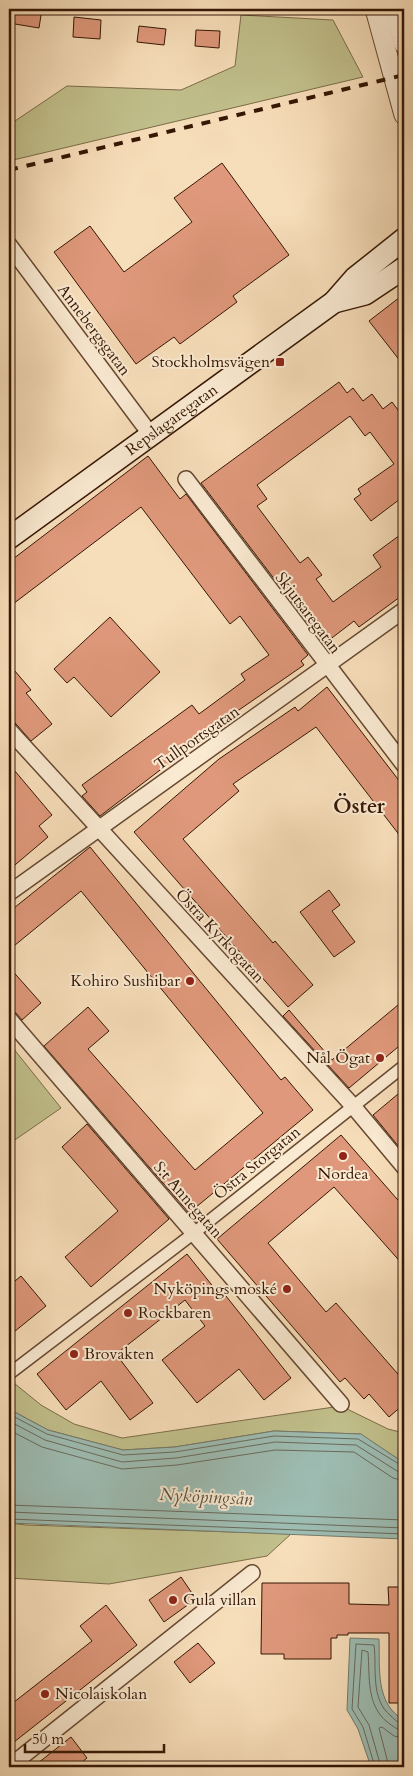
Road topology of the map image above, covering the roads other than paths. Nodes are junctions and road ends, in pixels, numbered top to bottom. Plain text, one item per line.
1 (375, 9) edge
2 (394, 9) edge
3 (404, 44) edge
4 (404, 115) edge
5 (404, 239) edge
6 (9, 245) edge
7 (404, 268) edge
8 (334, 302) junction
9 (151, 436) junction
10 (186, 479) dead end
11 (9, 538) edge
12 (404, 610) edge
13 (327, 667) junction
14 (9, 730) edge
15 (404, 765) edge
16 (98, 829) junction
17 (9, 893) edge
18 (9, 1019) edge
19 (404, 1066) edge
20 (353, 1106) junction
21 (404, 1167) edge
22 (194, 1233) junction
23 (9, 1374) edge
24 (342, 1404) dead end
25 (252, 1573) dead end
26 (9, 1767) edge

1 - 4 street
2 - 3 street
5 - 8 main road, Repslagaregatan
6 - 9 street, Annebergsgatan
7 - 8 main road, Repslagaregatan
8 - 9 main road, Repslagaregatan
9 - 11 main road, Repslagaregatan
10 - 13 street, Skjutsaregatan
12 - 13 street, Tullportsgatan
13 - 15 street, Skjutsaregatan
13 - 16 street, Tullportsgatan
14 - 16 street, Östra Kyrkogatan
16 - 17 street, Tullportsgatan
16 - 20 street, Östra Kyrkogatan
18 - 22 street, S:t Annegatan
19 - 20 street, Östra Storgatan
20 - 21 street, Östra Kyrkogatan
20 - 22 street, Östra Storgatan
22 - 23 street, Östra Storgatan
22 - 24 street, S:t Annegatan
25 - 26 street

